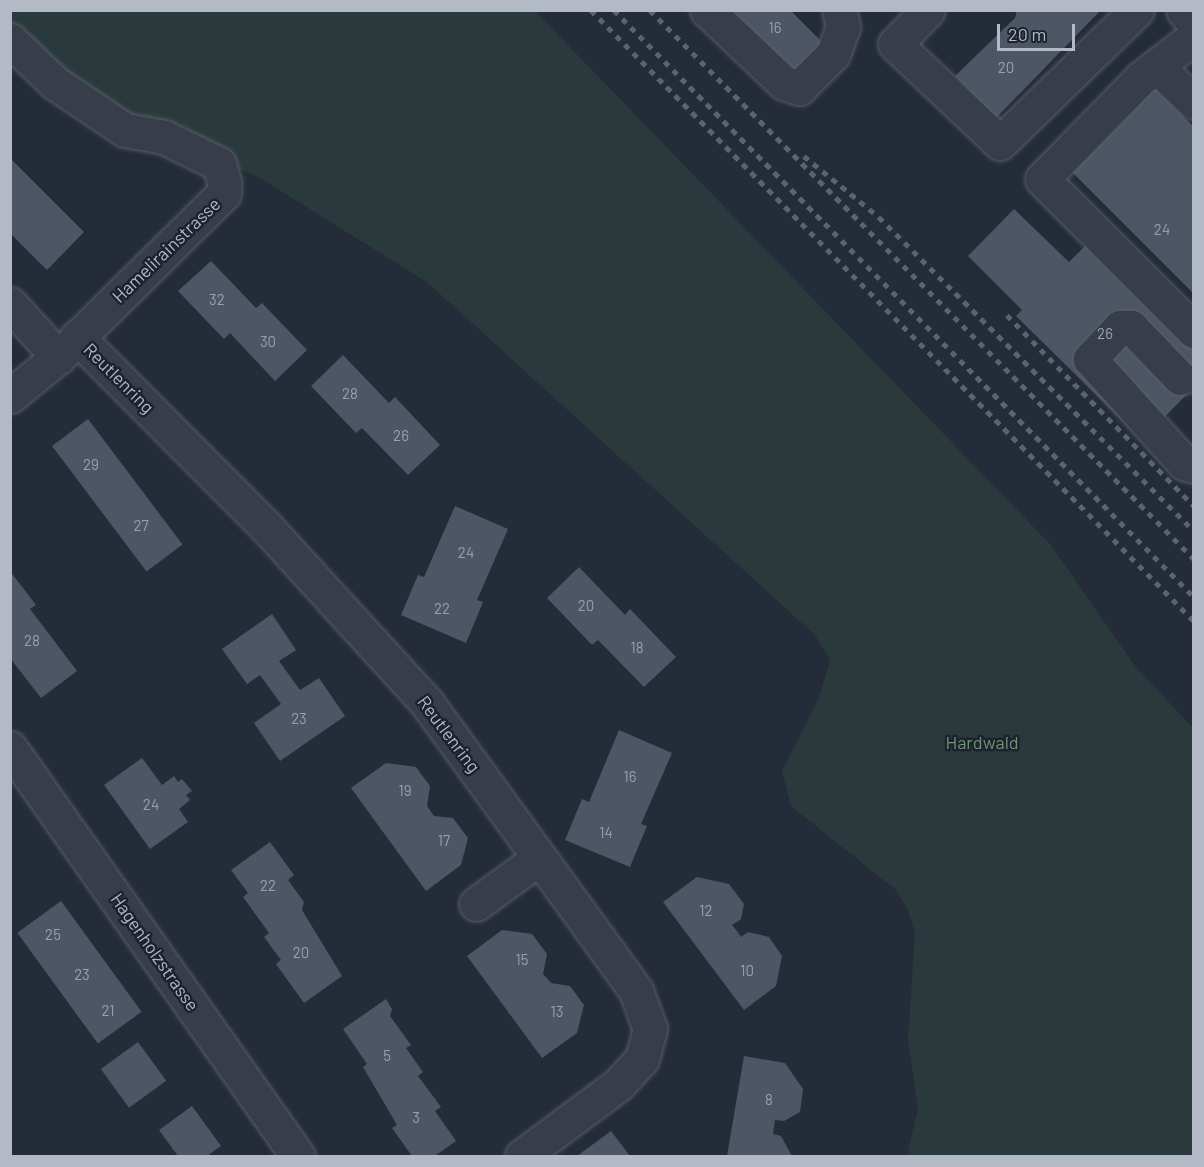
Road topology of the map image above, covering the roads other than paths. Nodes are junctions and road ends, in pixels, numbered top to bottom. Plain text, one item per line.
1 (707, 10) edge
2 (839, 10) edge
3 (928, 10) edge
4 (1137, 10) edge
5 (1183, 10) edge
6 (1194, 23) edge
7 (1194, 37) edge
8 (10, 40) edge
9 (1156, 66) junction
10 (1194, 102) edge
11 (10, 304) edge
12 (1194, 331) edge
13 (68, 347) junction
14 (1180, 378) dead end
15 (10, 396) edge
16 (1194, 465) edge
17 (10, 748) edge
18 (539, 858) junction
19 (476, 904) dead end
20 (298, 1156) edge
21 (522, 1156) edge

1 - 2 street
3 - 4 street
5 - 6 street
7 - 9 street
8 - 13 street, Hamelirainstrasse
9 - 10 street
9 - 12 street
11 - 13 street, Reutlenring
13 - 15 street, Hamelirainstrasse
13 - 18 street, Reutlenring
14 - 16 street
17 - 20 street, Hagenholzstrasse
18 - 19 street
18 - 21 street, Reutlenring

